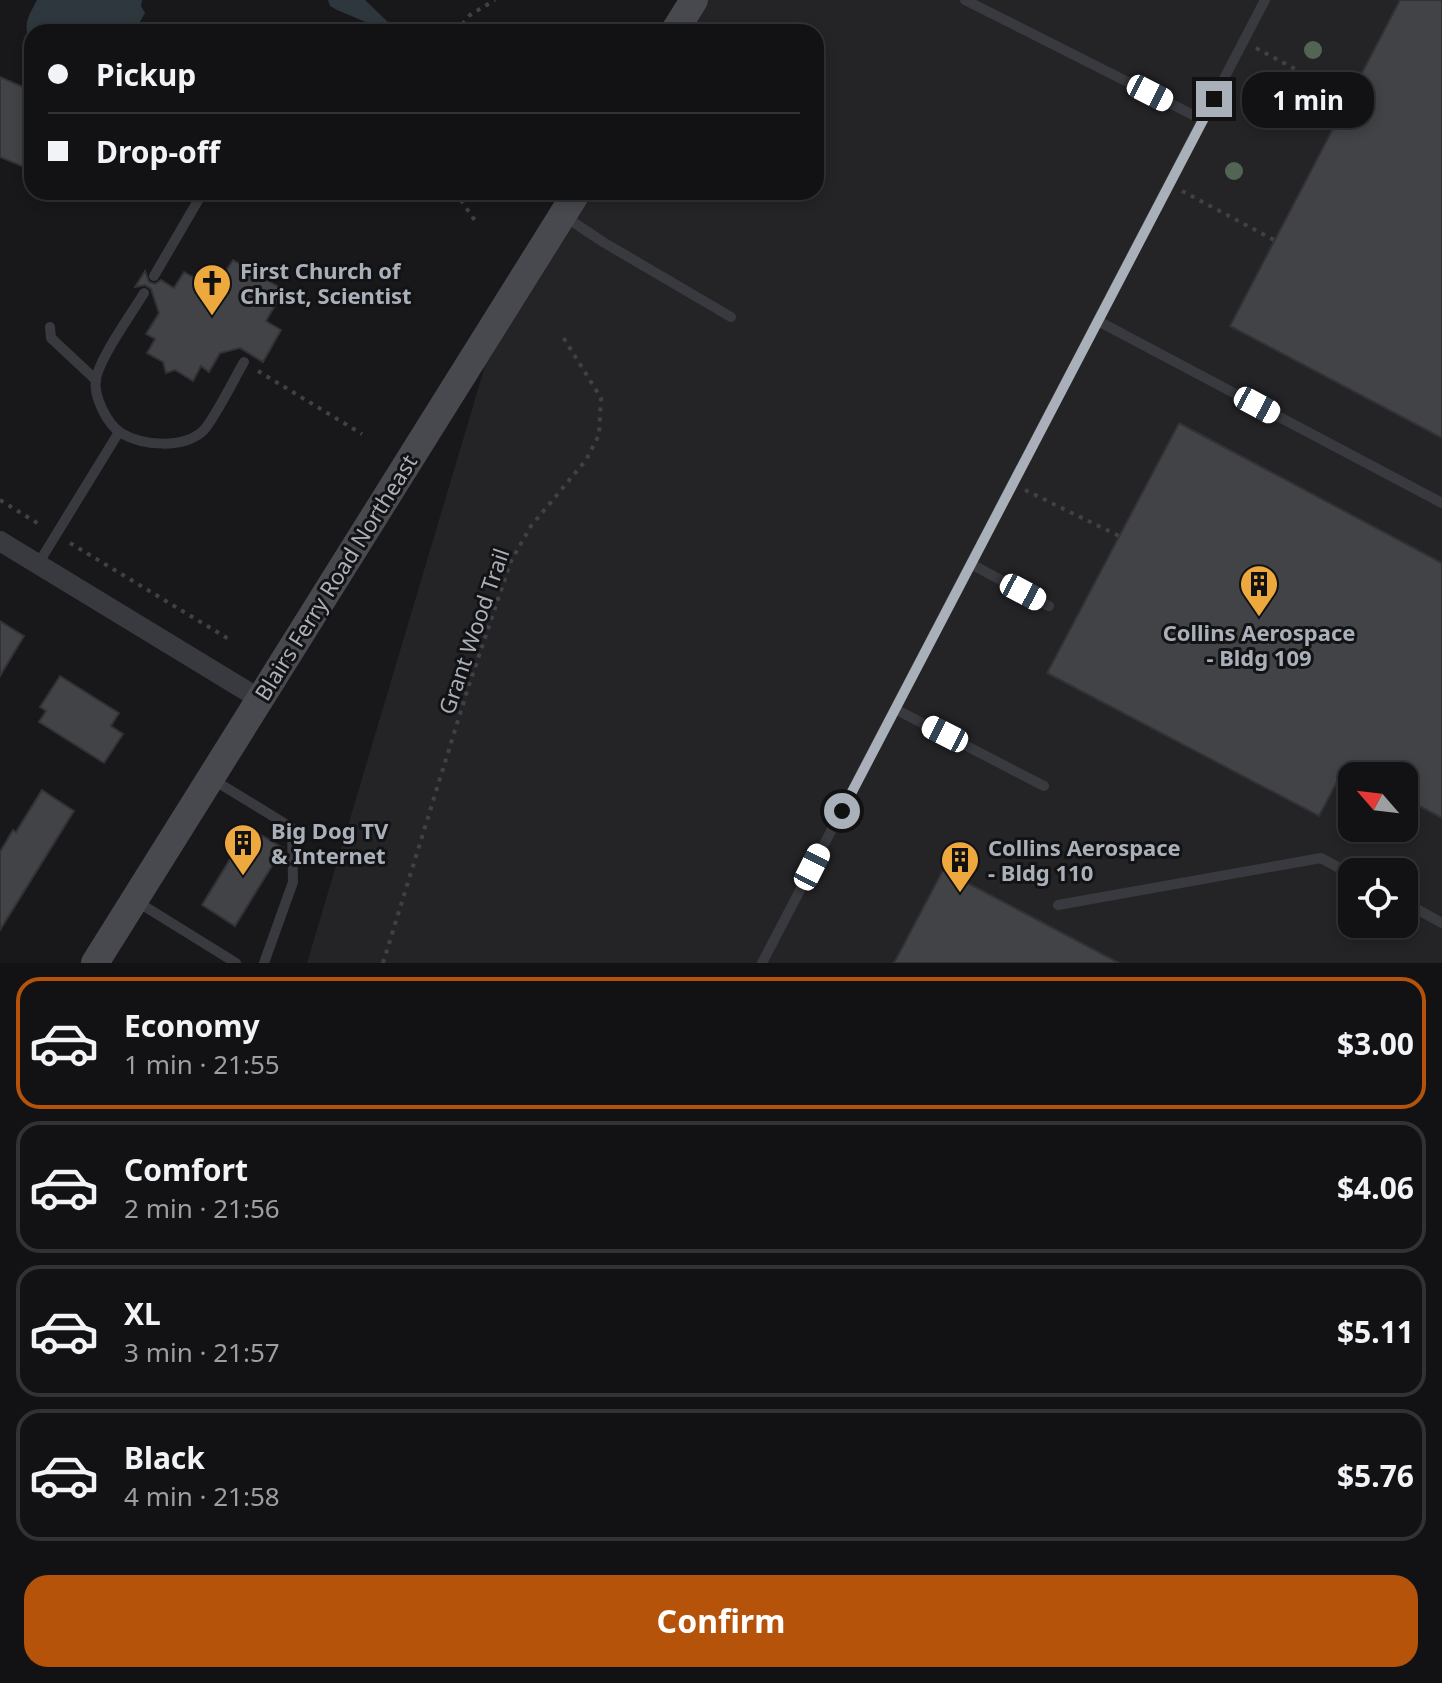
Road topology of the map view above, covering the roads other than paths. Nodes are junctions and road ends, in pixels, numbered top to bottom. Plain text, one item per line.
1 (694, 0) edge
2 (965, 0) edge
3 (1265, 0) edge
4 (679, 24) edge
5 (1203, 120) junction
6 (198, 200) edge
7 (570, 204) edge
8 (154, 276) dead end
9 (144, 293) dead end
10 (731, 317) dead end
11 (1098, 321) junction
12 (50, 327) dead end
13 (244, 362) dead end
14 (96, 380) junction
15 (119, 432) junction
16 (1442, 503) edge
17 (0, 541) edge
18 (38, 564) junction
19 (971, 564) junction
20 (1049, 606) dead end
21 (258, 698) junction
22 (895, 709) junction
23 (209, 777) junction
24 (1044, 786) dead end
25 (1338, 867) edge
26 (134, 900) junction
27 (1058, 905) dead end
28 (1418, 910) edge
29 (1442, 923) edge
30 (95, 963) edge
31 (236, 963) edge
32 (264, 963) edge
33 (762, 963) edge

1 - 4 main road
2 - 5 lane
3 - 5 lane
5 - 11 lane
6 - 8 lane
7 - 10 lane
7 - 21 main road, Blairs Ferry Road Northeast
9 - 14 lane
11 - 16 lane
11 - 19 lane
12 - 14 lane
13 - 15 lane
14 - 15 lane
15 - 18 lane
17 - 18 street
18 - 21 street
19 - 20 lane
19 - 22 lane
21 - 23 main road, Blairs Ferry Road Northeast
22 - 24 lane
22 - 33 lane
23 - 26 main road, Blairs Ferry Road Northeast
23 - 32 lane
25 - 27 lane
26 - 30 main road, Blairs Ferry Road Northeast
26 - 31 lane
28 - 29 lane

